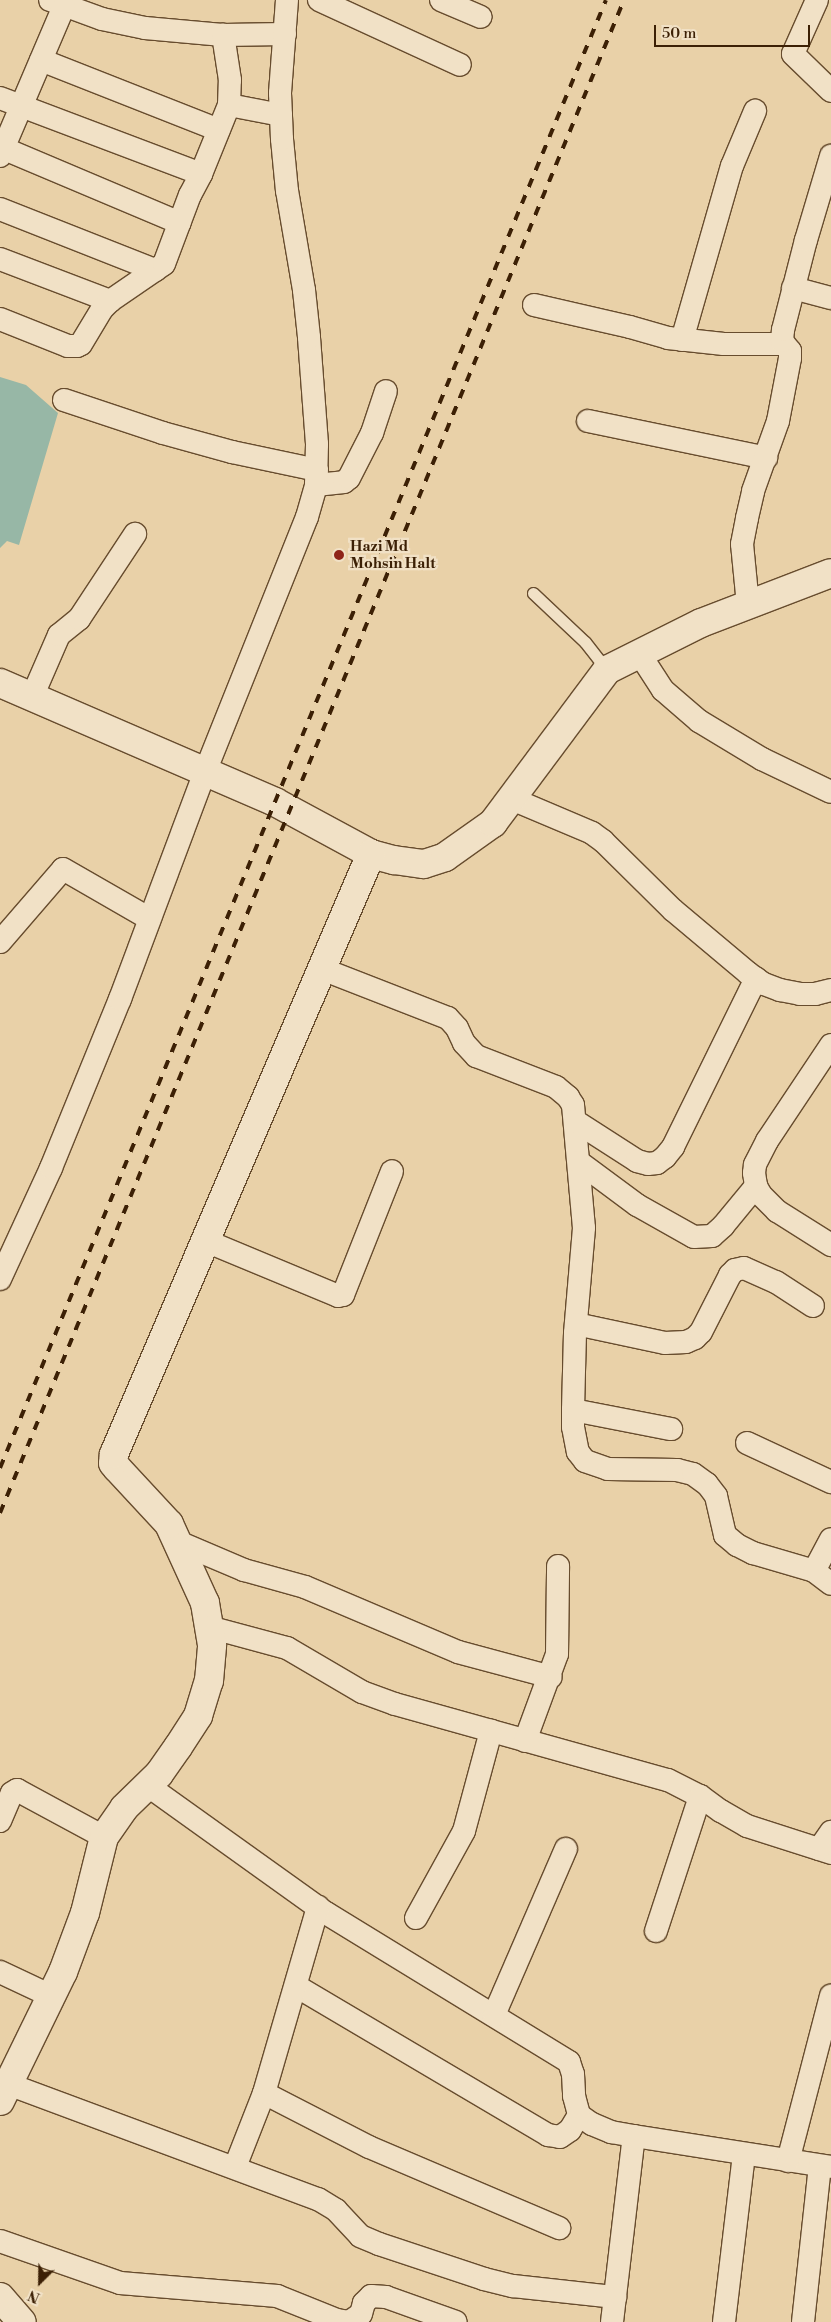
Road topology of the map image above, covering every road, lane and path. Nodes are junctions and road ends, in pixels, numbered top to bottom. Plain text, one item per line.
1 (287, 0) edge
2 (305, 0) edge
3 (319, 0) edge
4 (441, 0) edge
5 (817, 0) edge
6 (57, 3) edge
7 (482, 16) dead end
8 (285, 29) junction
9 (223, 35) junction
10 (41, 60) junction
11 (460, 65) dead end
12 (831, 91) edge
13 (0, 98) edge
14 (229, 105) junction
15 (21, 107) junction
16 (755, 111) dead end
17 (281, 115) junction
18 (219, 130) junction
19 (1, 150) edge
20 (831, 156) edge
21 (201, 174) junction
22 (0, 209) edge
23 (180, 222) junction
24 (0, 259) edge
25 (156, 270) junction
26 (793, 288) junction
27 (831, 298) edge
28 (110, 301) junction
29 (534, 305) dead end
30 (0, 319) edge
31 (682, 340) junction
32 (784, 344) junction
33 (386, 391) dead end
34 (64, 400) dead end
35 (588, 421) dead end
36 (766, 458) junction
37 (316, 478) junction
38 (136, 534) dead end
39 (831, 573) edge
40 (533, 593) dead end
41 (748, 605) junction
42 (639, 653) junction
43 (607, 670) junction
44 (0, 683) edge
45 (32, 696) junction
46 (205, 772) junction
47 (831, 792) edge
48 (512, 799) junction
49 (371, 854) junction
50 (150, 919) junction
51 (0, 942) edge
52 (322, 969) junction
53 (756, 978) junction
54 (831, 992) edge
55 (831, 1045) edge
56 (575, 1121) junction
57 (579, 1162) junction
58 (392, 1171) dead end
59 (756, 1186) junction
60 (206, 1241) junction
61 (831, 1245) edge
62 (0, 1279) edge
63 (813, 1306) dead end
64 (576, 1324) junction
65 (573, 1410) junction
66 (671, 1428) dead end
67 (747, 1443) dead end
68 (831, 1482) edge
69 (831, 1539) edge
70 (178, 1542) junction
71 (558, 1566) dead end
72 (823, 1577) edge
73 (209, 1627) junction
74 (551, 1677) junction
75 (491, 1732) junction
76 (525, 1741) junction
77 (148, 1785) junction
78 (700, 1796) junction
79 (0, 1821) edge
80 (104, 1837) junction
81 (827, 1845) edge
82 (566, 1849) dead end
83 (318, 1907) junction
84 (416, 1918) dead end
85 (656, 1931) dead end
86 (0, 1972) edge
87 (296, 1986) junction
88 (51, 1996) junction
89 (831, 1996) edge
90 (494, 2016) junction
91 (4, 2092) edge
92 (264, 2092) junction
93 (579, 2115) junction
94 (634, 2136) junction
95 (744, 2154) junction
96 (788, 2161) junction
97 (825, 2166) edge
98 (235, 2167) junction
99 (559, 2228) dead end
100 (0, 2241) edge
101 (0, 2297) edge
102 (615, 2297) junction
103 (22, 2322) edge
104 (456, 2322) edge
105 (612, 2322) edge
106 (724, 2322) edge
107 (804, 2322) edge

1 - 8 street
2 - 8 street
3 - 11 street
4 - 7 street
5 - 12 street
6 - 9 street
6 - 10 street
8 - 9 street
8 - 17 street
9 - 14 street
10 - 15 street
10 - 18 street
13 - 15 street
14 - 17 street
14 - 18 street
15 - 19 street
15 - 21 street
16 - 31 street
17 - 37 street
18 - 21 street
19 - 23 street
20 - 26 street
21 - 23 street
22 - 25 street
23 - 25 street
24 - 28 street
25 - 28 street
26 - 27 street
26 - 32 street
28 - 30 street
29 - 31 street
31 - 32 street
32 - 36 street
33 - 37 street
34 - 37 street
35 - 36 street
36 - 41 street
37 - 46 street
38 - 45 street
39 - 41 street
40 - 43 lane
41 - 42 street
42 - 43 street
42 - 47 street
43 - 48 street
44 - 45 street
45 - 46 street
46 - 49 street
46 - 50 street
48 - 49 street
48 - 53 street
49 - 52 street
50 - 51 street
50 - 62 street
52 - 56 street
52 - 60 street
53 - 54 street
53 - 56 street
55 - 59 street
56 - 57 street
57 - 59 street
57 - 64 street
58 - 60 street
59 - 61 street
60 - 70 street
63 - 64 street
64 - 65 street
65 - 66 street
65 - 72 street
67 - 68 street
69 - 72 street
70 - 73 street
70 - 74 street
71 - 74 street
73 - 75 street
73 - 77 street
74 - 76 street
75 - 76 street
75 - 84 street
76 - 78 street
77 - 80 street
77 - 83 street
78 - 81 street
78 - 85 street
79 - 80 street
80 - 88 street
82 - 90 street
83 - 87 street
83 - 90 street
86 - 88 street
87 - 92 street
87 - 93 street
88 - 91 street
89 - 96 street
90 - 93 street
91 - 98 street
92 - 98 street
92 - 99 street
93 - 94 street
94 - 95 street
94 - 102 street
95 - 96 street
95 - 106 street
96 - 97 street
97 - 107 street
98 - 102 street
100 - 104 street
101 - 103 street
102 - 105 street

